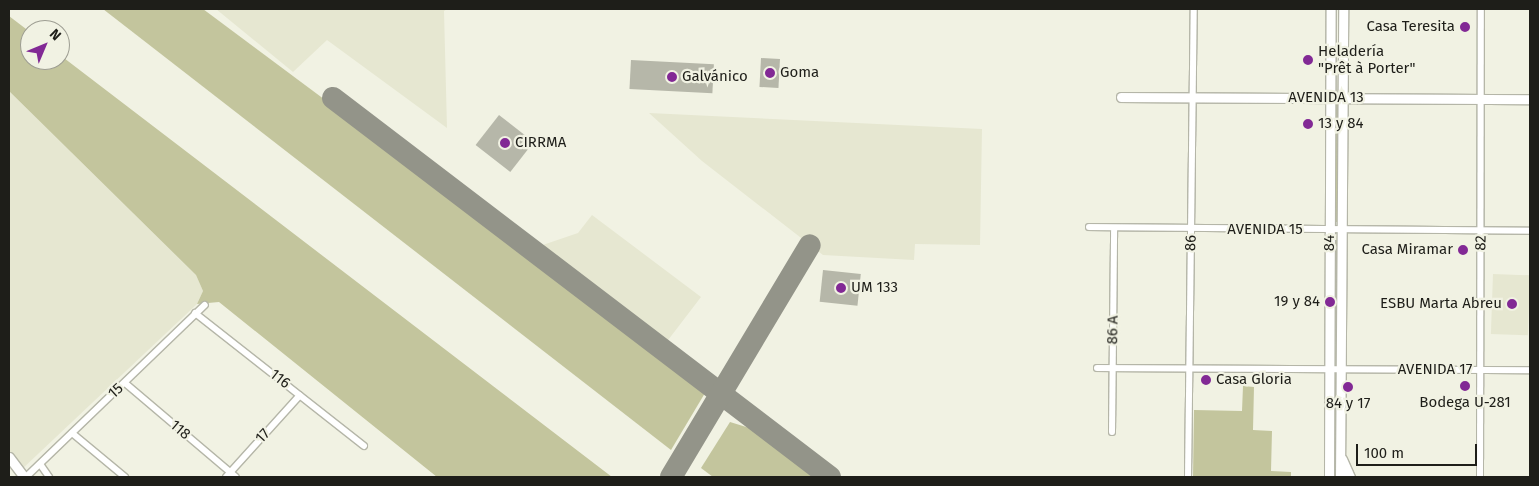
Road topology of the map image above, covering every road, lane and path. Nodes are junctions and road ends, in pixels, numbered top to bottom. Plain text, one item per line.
1 (1194, 9) edge
2 (1331, 9) edge
3 (1343, 9) edge
4 (1481, 9) edge
5 (1121, 97) dead end
6 (1194, 98) junction
7 (1331, 98) junction
8 (1343, 98) junction
9 (1480, 98) junction
10 (1530, 99) edge
11 (1089, 227) dead end
12 (1114, 228) junction
13 (1330, 230) junction
14 (1341, 230) junction
15 (1191, 231) junction
16 (1482, 231) junction
17 (1530, 231) edge
18 (205, 304) dead end
19 (195, 313) junction
20 (1097, 368) dead end
21 (1113, 368) junction
22 (1187, 369) junction
23 (1329, 370) junction
24 (1340, 370) junction
25 (1479, 370) junction
26 (1530, 370) edge
27 (125, 383) junction
28 (300, 395) junction
29 (1112, 432) dead end
30 (72, 433) junction
31 (364, 446) dead end
32 (1340, 451) junction
33 (9, 457) edge
34 (40, 464) junction
35 (228, 475) edge
36 (25, 477) edge
37 (49, 477) edge
38 (125, 477) edge
39 (236, 477) edge
40 (1188, 477) edge
41 (1329, 477) edge
42 (1340, 477) edge
43 (1350, 477) edge
44 (1480, 477) edge

1 - 6 street, 86
2 - 7 main road, 84
3 - 8 main road, 84
4 - 9 street, 82
5 - 6 main road, AVENIDA 13
6 - 7 main road, AVENIDA 13
6 - 15 street, 86
7 - 8 main road, AVENIDA 13
7 - 13 main road, 84
8 - 9 main road, AVENIDA 13
8 - 14 main road, 84
9 - 10 main road, AVENIDA 13
9 - 16 street, 82
11 - 12 street, AVENIDA 15
12 - 15 street, AVENIDA 15
12 - 21 street, 86 A
13 - 14 street, AVENIDA 15
13 - 15 street, AVENIDA 15
13 - 23 main road, 84
14 - 16 street, AVENIDA 15
14 - 24 main road, 84
15 - 22 street, 86
16 - 17 street, AVENIDA 15
16 - 25 street, 82
18 - 19 street, 15
19 - 27 street, 15
19 - 28 street, 116
20 - 21 street
21 - 22 street
21 - 29 street, 86 A
22 - 23 street
22 - 40 street, 86
23 - 24 street
23 - 41 main road, 84
24 - 25 street, AVENIDA 17
24 - 32 main road, 84
25 - 26 street, AVENIDA 17
25 - 44 street, 82
27 - 30 street, 15
27 - 35 street, 118
28 - 31 street, 116
28 - 35 street, 17
30 - 34 street, 15
30 - 38 street
32 - 42 main road, 84
32 - 43 main road
33 - 36 main road
34 - 36 street, 15
34 - 37 street
35 - 39 street, 118

